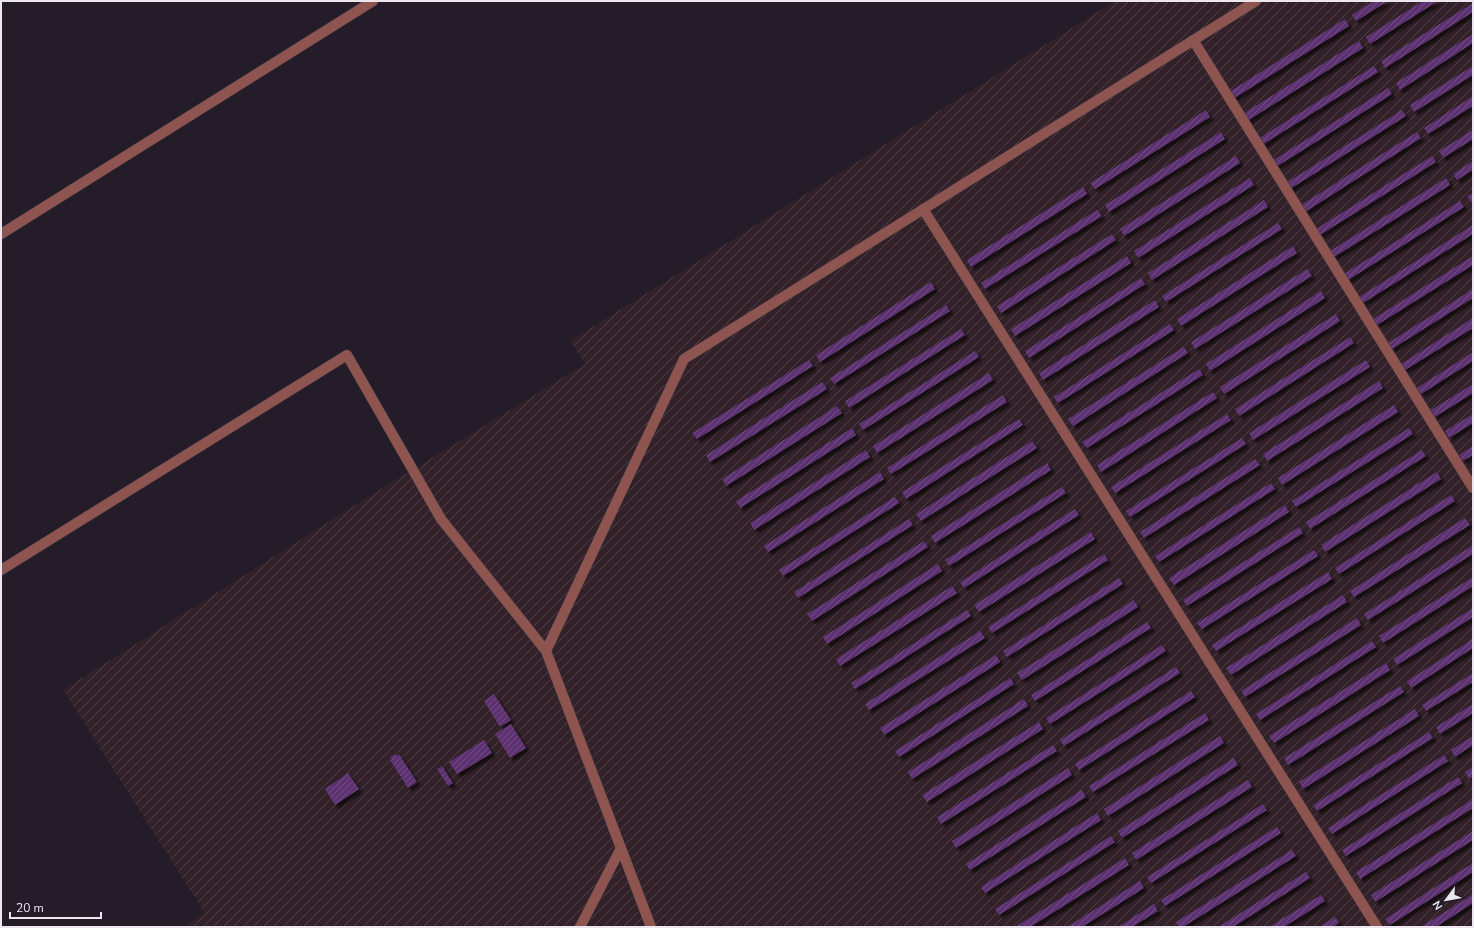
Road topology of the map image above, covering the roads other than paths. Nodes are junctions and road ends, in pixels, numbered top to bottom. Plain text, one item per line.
1 (373, 1) edge
2 (1256, 1) edge
3 (1193, 40) junction
4 (923, 210) junction
5 (1, 234) edge
6 (1473, 488) edge
7 (1, 570) edge
8 (546, 651) junction
9 (620, 848) junction
10 (580, 927) edge
11 (651, 927) edge
12 (1377, 927) edge

1 - 5 lane
2 - 3 lane
3 - 4 lane
3 - 6 lane
4 - 8 lane
4 - 12 lane
7 - 8 lane
8 - 9 lane
9 - 10 lane
9 - 11 lane

